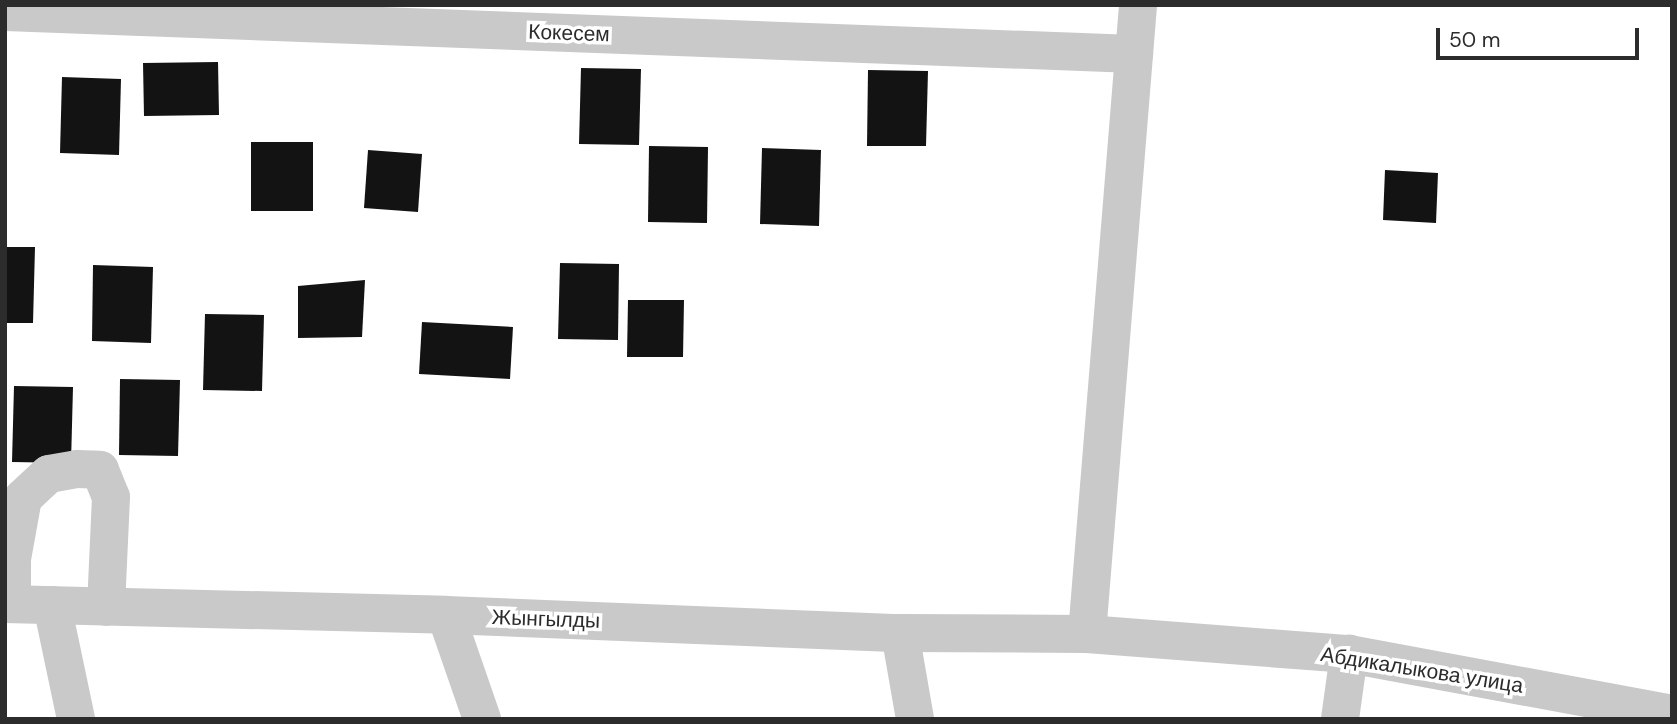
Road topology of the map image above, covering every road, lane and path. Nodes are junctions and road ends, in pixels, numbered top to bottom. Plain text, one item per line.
1 (1138, 5) edge
2 (5, 12) edge
3 (1134, 54) junction
4 (9, 604) edge
5 (52, 605) junction
6 (106, 607) junction
7 (446, 615) junction
8 (901, 633) junction
9 (1087, 634) junction
10 (1349, 654) junction
11 (1672, 714) edge
12 (76, 719) edge
13 (482, 719) edge
14 (915, 719) edge
15 (1340, 719) edge

1 - 3 street
2 - 3 street, Кокесем
3 - 9 street
4 - 5 street, Жынгылды
4 - 6 street
5 - 6 street, Жынгылды
5 - 12 street
6 - 7 street, Жынгылды
7 - 8 street, Жынгылды
7 - 13 street
8 - 9 street, Жынгылды
8 - 14 street
9 - 10 street, Абдикалыкова улица
10 - 11 street, Абдикалыкова улица
10 - 15 street

